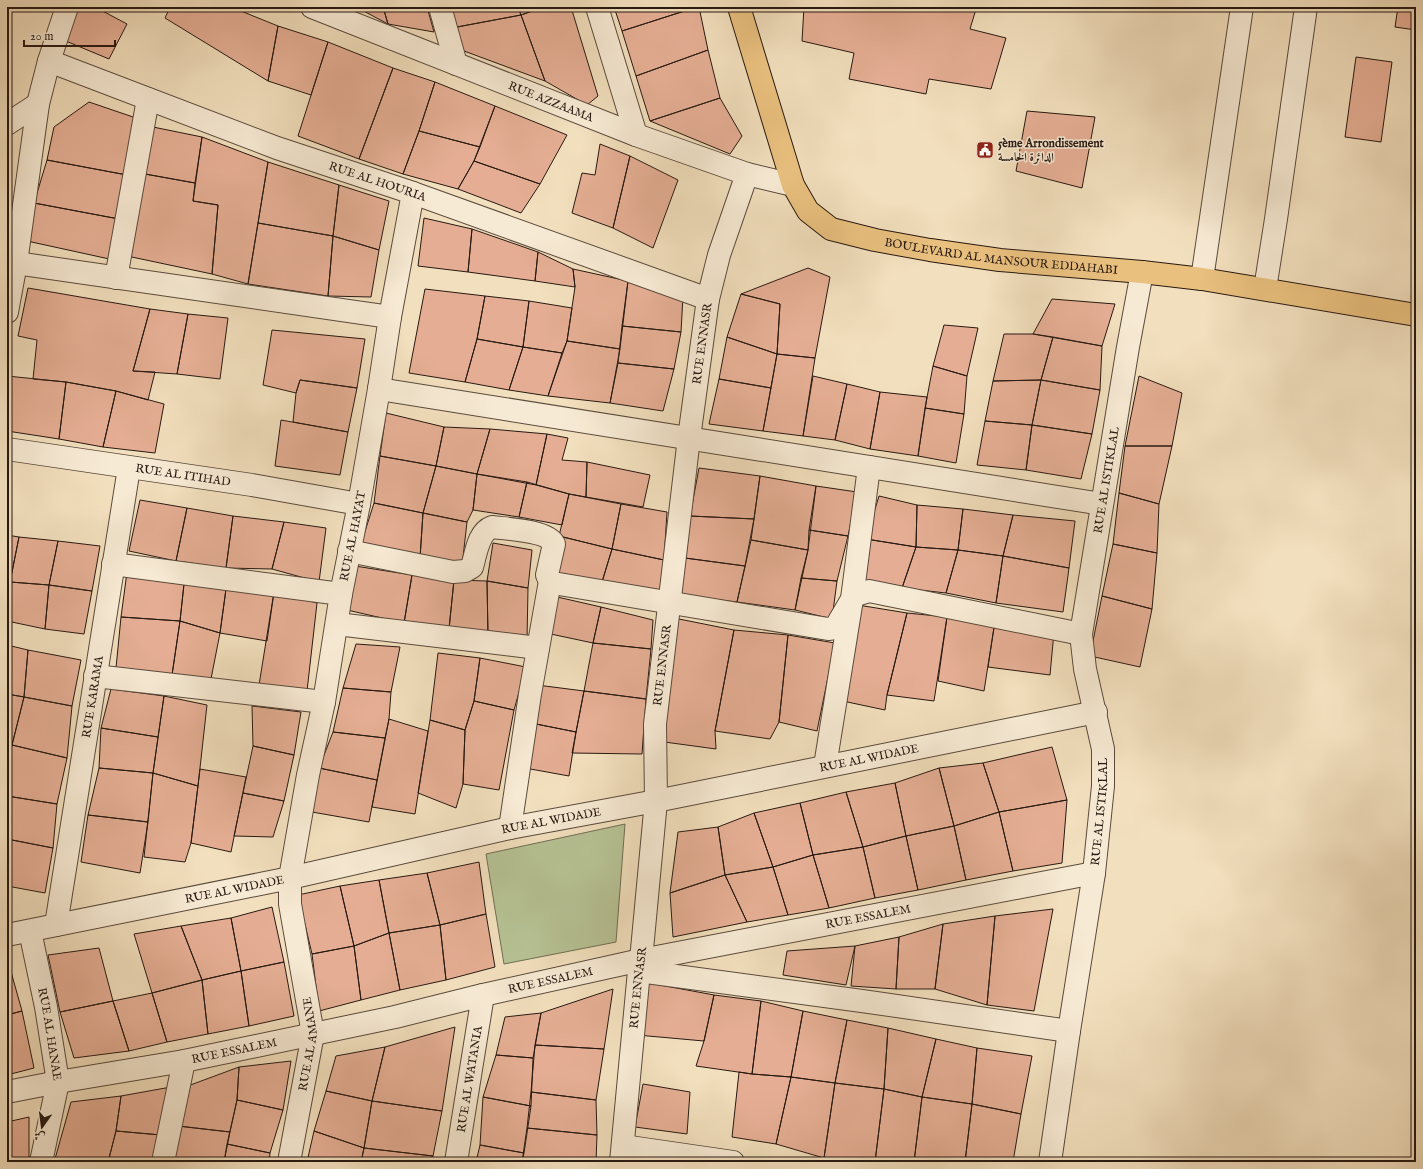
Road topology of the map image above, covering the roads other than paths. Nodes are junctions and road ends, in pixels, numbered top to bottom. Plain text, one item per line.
1 (67, 7) edge
2 (312, 7) edge
3 (440, 7) edge
4 (598, 7) edge
5 (739, 7) edge
6 (1242, 7) edge
7 (1306, 7) edge
8 (49, 61) junction
9 (456, 64) junction
10 (148, 99) junction
11 (38, 104) junction
12 (7, 124) edge
13 (636, 135) junction
14 (747, 174) junction
15 (793, 185) junction
16 (413, 193) junction
17 (16, 263) junction
18 (1142, 272) junction
19 (116, 278) junction
20 (1202, 280) junction
21 (1265, 290) junction
22 (708, 299) junction
23 (7, 312) edge
24 (1416, 315) edge
25 (390, 317) junction
26 (379, 389) junction
27 (689, 438) junction
28 (7, 450) edge
29 (869, 467) junction
30 (129, 468) junction
31 (359, 504) junction
32 (1102, 504) junction
33 (350, 551) junction
34 (113, 564) junction
35 (550, 581) junction
36 (342, 594) junction
37 (852, 599) junction
38 (670, 602) junction
39 (337, 624) junction
40 (1081, 634) junction
41 (538, 648) junction
42 (96, 676) junction
43 (324, 702) junction
44 (1096, 712) junction
45 (825, 766) junction
46 (656, 801) junction
47 (510, 828) junction
48 (1094, 873) junction
49 (290, 878) junction
50 (56, 925) junction
51 (30, 931) junction
52 (7, 935) edge
53 (640, 966) junction
54 (483, 995) junction
55 (1068, 1031) junction
56 (313, 1034) junction
57 (184, 1061) junction
58 (58, 1082) junction
59 (7, 1092) edge
60 (622, 1154) edge
61 (41, 1162) edge
62 (163, 1162) edge
63 (289, 1162) edge
64 (456, 1162) edge
65 (733, 1162) edge
66 (1050, 1162) edge

1 - 8 street
2 - 9 street, RUE AZZAAMA
3 - 9 street
4 - 13 street
5 - 15 main road, BOULEVARD AL MANSOUR EDDAHABI
6 - 20 street
7 - 21 street
8 - 10 street, RUE AL HOURIA
8 - 11 street
9 - 13 street, RUE AZZAAMA
10 - 16 street, RUE AL HOURIA
10 - 19 street
11 - 12 street
11 - 17 street
13 - 14 street, RUE AZZAAMA
14 - 15 street, RUE AZZAAMA
14 - 22 street, RUE ENNASR
15 - 18 main road, BOULEVARD AL MANSOUR EDDAHABI
16 - 22 street, RUE AL HOURIA
16 - 25 street, RUE AL HAYAT
17 - 19 street
17 - 23 street
18 - 20 main road, BOULEVARD AL MANSOUR EDDAHABI
18 - 32 street, RUE AL ISTIKLAL
19 - 25 street
20 - 21 main road, BOULEVARD AL MANSOUR EDDAHABI
21 - 24 main road, BOULEVARD AL MANSOUR EDDAHABI
22 - 27 street, RUE ENNASR
25 - 26 street, RUE AL HAYAT
26 - 27 street
26 - 31 street, RUE AL HAYAT
27 - 29 street
27 - 38 street, RUE ENNASR
28 - 30 street, RUE AL ITIHAD
29 - 32 street
29 - 37 street
30 - 31 street, RUE AL ITIHAD
30 - 34 street, RUE KARAMA
31 - 33 street, RUE AL HAYAT
32 - 40 street, RUE AL ISTIKLAL
33 - 35 street
33 - 36 street, RUE AL HAYAT
34 - 36 street
34 - 42 street, RUE KARAMA
35 - 38 street
35 - 41 street
36 - 39 street, RUE AL HAYAT
37 - 38 street
37 - 40 street
37 - 45 street
38 - 46 street, RUE ENNASR
39 - 41 street
39 - 43 street, RUE AL HAYAT
40 - 44 street, RUE AL ISTIKLAL
41 - 47 street
42 - 43 street
42 - 50 street, RUE KARAMA
43 - 49 street, RUE AL HAYAT
44 - 45 street, RUE AL WIDADE
44 - 48 street, RUE AL ISTIKLAL
45 - 46 street, RUE AL WIDADE
46 - 47 street, RUE AL WIDADE
46 - 53 street, RUE ENNASR
47 - 49 street, RUE AL WIDADE
48 - 53 street, RUE ESSALEM
48 - 55 street, RUE AL ISTIKLAL
49 - 50 street, RUE AL WIDADE
49 - 56 street, RUE AL AMANE
50 - 51 street, RUE AL WIDADE
51 - 52 street, RUE AL WIDADE
51 - 58 street, RUE AL HANAE
53 - 54 street, RUE ESSALEM
53 - 55 street
53 - 60 street, RUE ENNASR
54 - 56 street, RUE ESSALEM
54 - 64 street, RUE AL WATANIA
55 - 66 street, RUE AL ISTIKLAL
56 - 57 street, RUE ESSALEM
56 - 63 street, RUE AL AMANE
57 - 58 street, RUE ESSALEM
57 - 62 street
58 - 59 street, RUE ESSALEM
58 - 61 street, RUE AL HANAE
60 - 65 street

